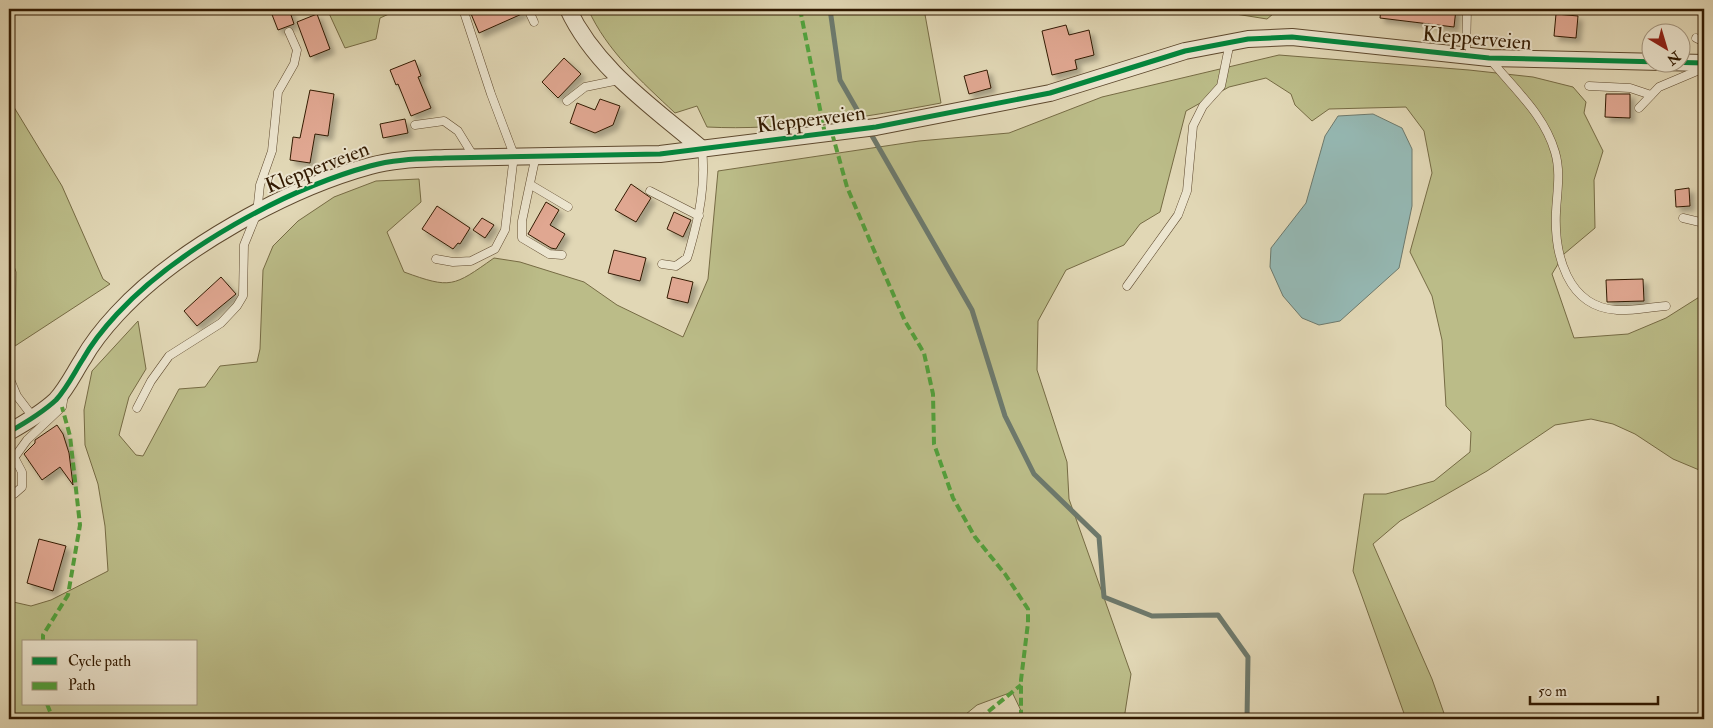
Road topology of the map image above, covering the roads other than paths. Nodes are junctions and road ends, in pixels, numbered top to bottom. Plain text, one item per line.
1 (463, 9) edge
2 (528, 9) edge
3 (568, 9) edge
4 (1467, 9) edge
5 (534, 22) dead end
6 (290, 32) dead end
7 (1696, 38) dead end
8 (1230, 42) junction
9 (1704, 42) edge
10 (1466, 55) junction
11 (1489, 58) junction
12 (1704, 63) edge
13 (1704, 68) edge
14 (622, 80) junction
15 (1589, 86) dead end
16 (1651, 96) junction
17 (567, 100) dead end
18 (1638, 108) dead end
19 (414, 125) dead end
20 (702, 149) junction
21 (514, 155) junction
22 (536, 155) junction
23 (474, 157) junction
24 (531, 186) junction
25 (650, 191) dead end
26 (568, 207) dead end
27 (257, 213) junction
28 (699, 216) junction
29 (1683, 218) dead end
30 (1704, 223) edge
31 (562, 255) dead end
32 (436, 259) dead end
33 (662, 264) dead end
34 (9, 278) edge
35 (1127, 286) dead end
36 (1666, 306) dead end
37 (9, 317) edge
38 (9, 377) edge
39 (65, 388) junction
40 (137, 408) dead end
41 (33, 417) junction
42 (9, 432) edge
43 (14, 457) junction
44 (9, 465) edge
45 (9, 494) edge

1 - 21 lane
2 - 5 lane
3 - 14 street
4 - 10 lane
6 - 27 lane
7 - 9 lane
8 - 10 street, Klepperveien
8 - 20 street, Klepperveien
8 - 35 lane
10 - 11 street, Klepperveien
11 - 12 street, Klepperveien
11 - 36 lane
13 - 16 lane
14 - 17 lane
14 - 20 street
15 - 16 lane
16 - 18 lane
19 - 23 lane
20 - 22 street, Klepperveien
20 - 28 lane
21 - 22 street, Klepperveien
21 - 23 street, Klepperveien
21 - 32 lane
22 - 24 lane
23 - 27 street, Klepperveien
24 - 26 lane
24 - 31 lane
25 - 28 lane
27 - 39 street, Klepperveien
27 - 40 lane
28 - 33 lane
29 - 30 lane
34 - 37 lane
38 - 41 lane
39 - 41 street, Klepperveien
39 - 43 lane
41 - 42 street, Klepperveien
43 - 44 lane
43 - 45 lane

